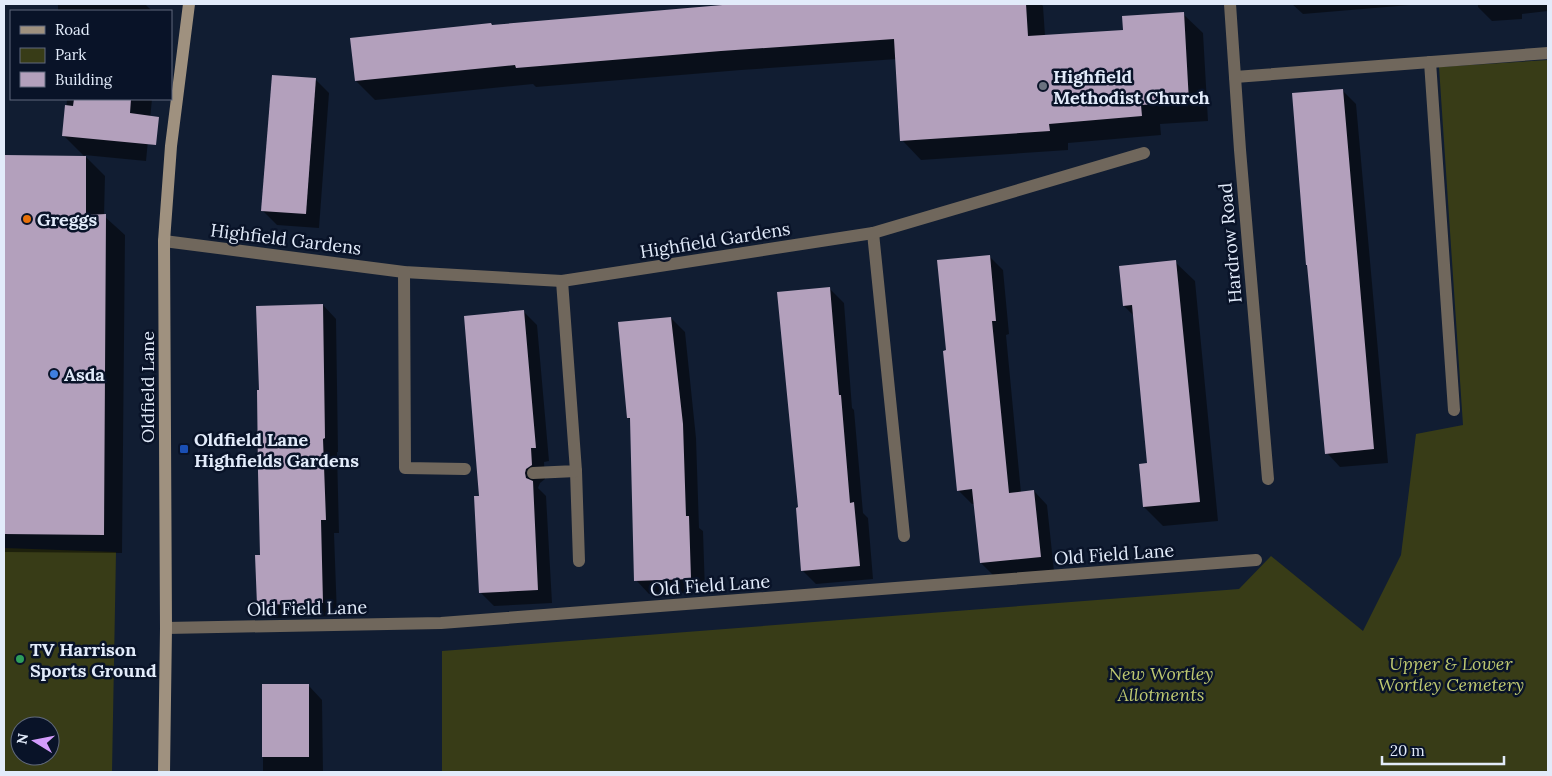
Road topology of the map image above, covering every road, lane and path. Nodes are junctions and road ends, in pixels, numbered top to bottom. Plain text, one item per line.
1 (189, 4) edge
2 (1230, 4) edge
3 (1548, 53) edge
4 (1430, 62) junction
5 (1235, 77) junction
6 (1144, 154) dead end
7 (873, 233) junction
8 (164, 242) junction
9 (404, 272) junction
10 (562, 281) junction
11 (1454, 410) dead end
12 (465, 469) dead end
13 (576, 471) junction
14 (533, 473) dead end
15 (1268, 479) dead end
16 (904, 536) dead end
17 (1256, 560) dead end
18 (578, 561) dead end
19 (166, 628) junction
20 (164, 772) edge

1 - 8 street, Oldfield Lane
2 - 5 street, Hardrow Road
3 - 4 street
4 - 5 street
4 - 11 street
5 - 15 street, Hardrow Road
6 - 7 street, Highfield Gardens
7 - 10 street, Highfield Gardens
7 - 16 street
8 - 9 street, Highfield Gardens
8 - 19 street, Oldfield Lane
9 - 10 street, Highfield Gardens
9 - 12 street
10 - 13 street
13 - 14 street
13 - 18 street
17 - 19 street, Old Field Lane
19 - 20 street, Oldfield Lane

